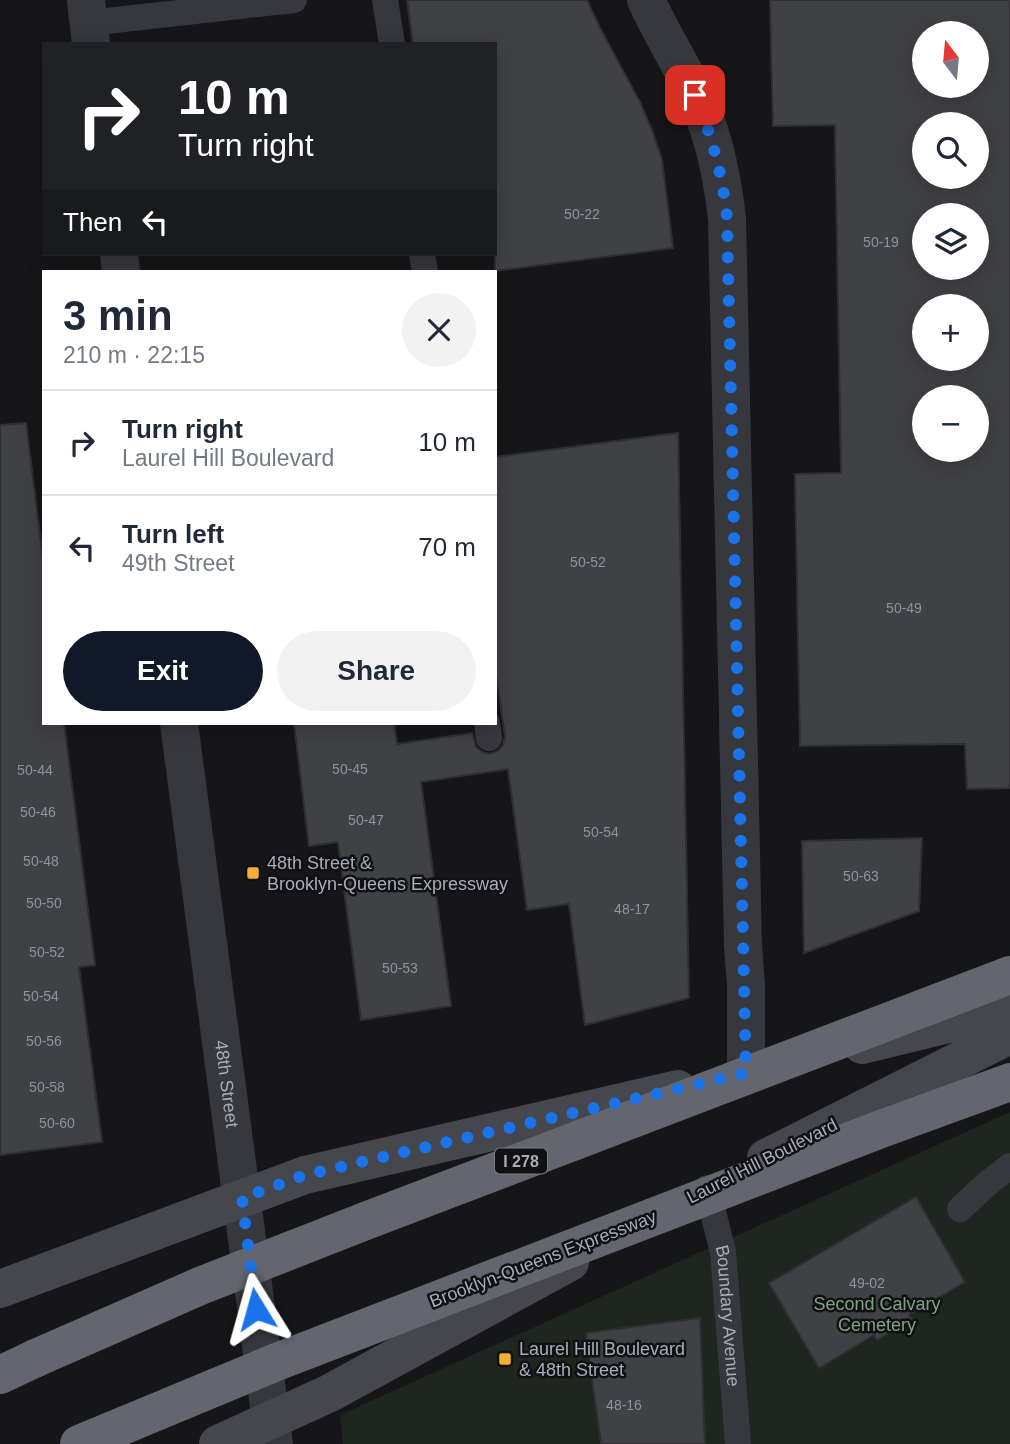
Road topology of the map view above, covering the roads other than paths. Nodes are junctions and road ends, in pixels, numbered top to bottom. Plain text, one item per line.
1 (294, 0) edge
2 (385, 0) edge
3 (646, 0) edge
4 (88, 22) edge
5 (391, 42) edge
6 (179, 725) edge
7 (1010, 975) edge
8 (1010, 1009) edge
9 (1010, 1035) edge
10 (746, 1073) junction
11 (1010, 1082) edge
12 (1010, 1166) edge
13 (708, 1188) junction
14 (242, 1198) junction
15 (960, 1209) dead end
16 (0, 1289) edge
17 (0, 1373) edge
18 (272, 1432) edge
19 (79, 1444) edge
20 (218, 1444) edge
21 (738, 1444) edge

1 - 4 lane
2 - 5 lane
3 - 10 street
6 - 14 street, 48th Street
7 - 17 highway, I 278, bridge
8 - 10 main road
9 - 13 main road, Laurel Hill Boulevard
10 - 14 main road
11 - 19 highway, Brooklyn-Queens Expressway, bridge
12 - 15 lane
13 - 18 main road, Laurel Hill Boulevard
13 - 21 lane, Boundary Avenue
14 - 16 main road
14 - 18 street, 48th Street
18 - 20 main road, Laurel Hill Boulevard

